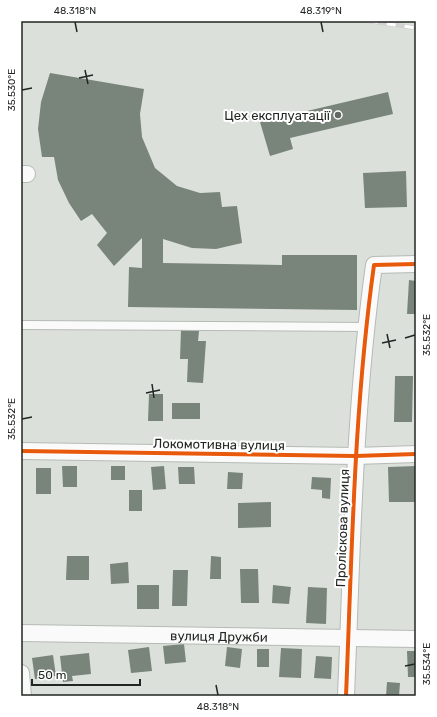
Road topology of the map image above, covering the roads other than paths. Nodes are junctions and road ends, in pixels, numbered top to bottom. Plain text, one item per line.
1 (416, 264) edge
2 (21, 325) edge
3 (365, 327) junction
4 (21, 451) edge
5 (416, 454) edge
6 (355, 456) junction
7 (21, 633) edge
8 (348, 639) junction
9 (416, 639) edge
10 (21, 673) edge
11 (23, 696) edge
12 (346, 696) edge

1 - 3 street, Проліскова вулиця
2 - 3 lane
3 - 6 street, Проліскова вулиця
4 - 6 street, Локомотивна вулиця
5 - 6 street, Локомотивна вулиця
6 - 8 street, Проліскова вулиця
7 - 8 street, вулиця Дружби
8 - 9 street, вулиця Дружби
8 - 12 street, Проліскова вулиця
10 - 11 street

